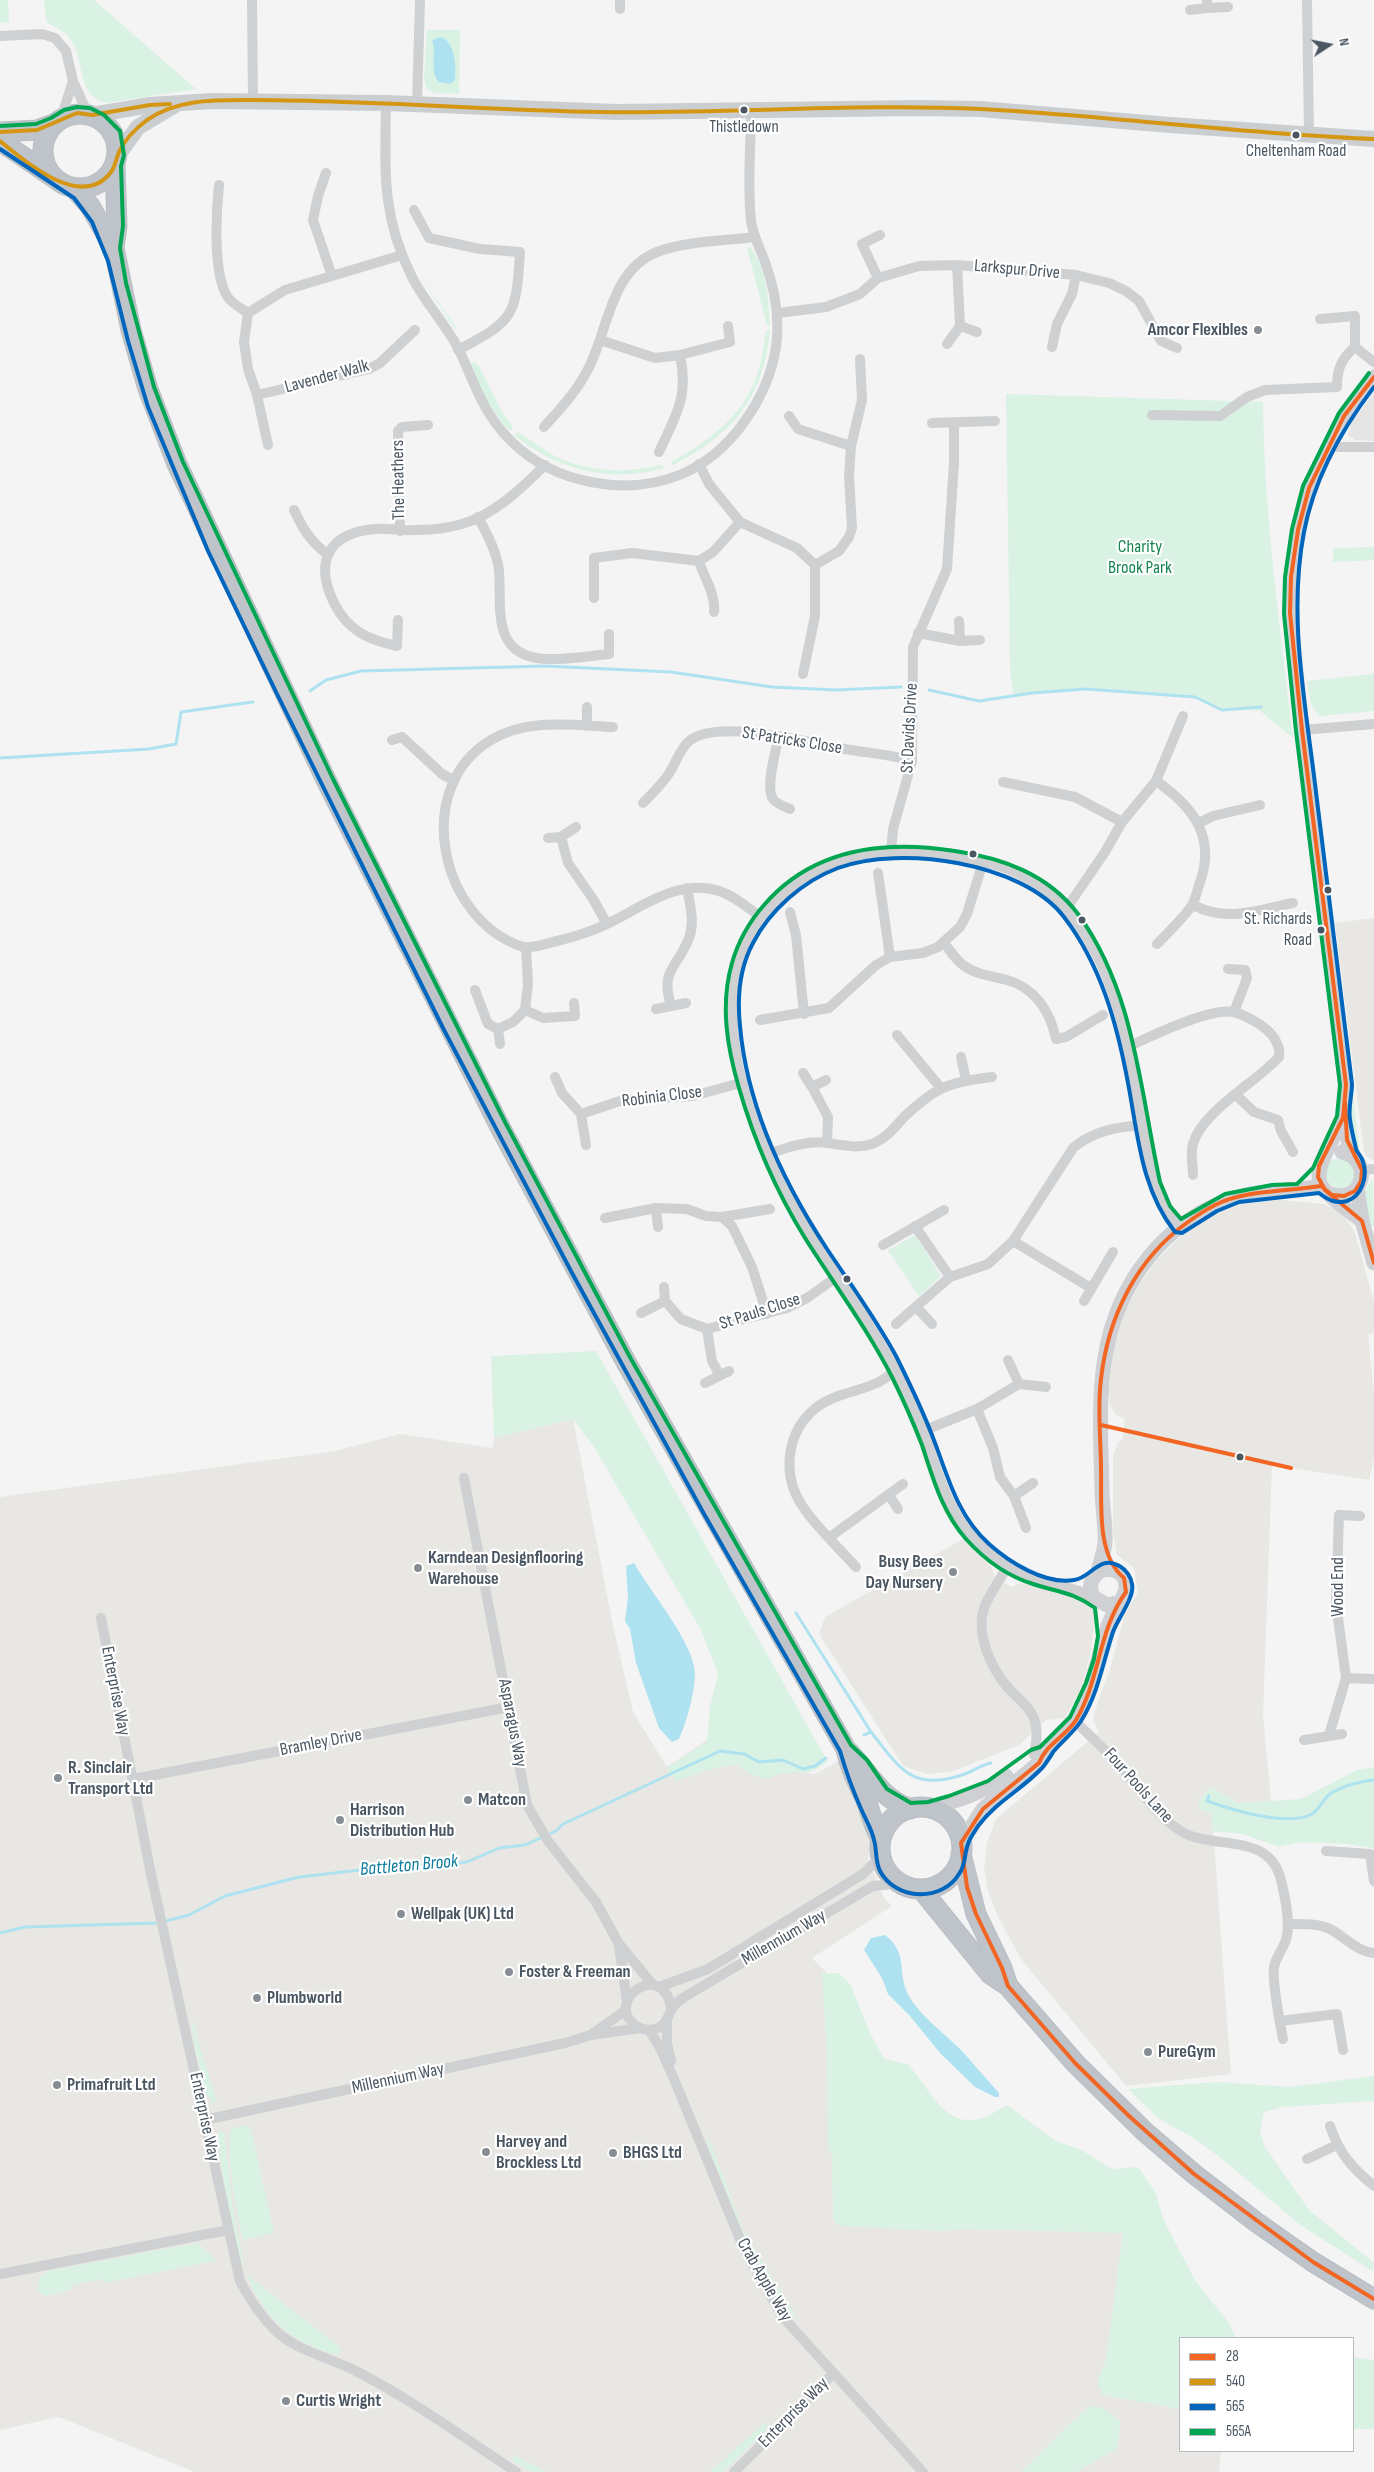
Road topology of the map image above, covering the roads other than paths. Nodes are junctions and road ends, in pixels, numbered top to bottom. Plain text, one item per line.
1 (252, 0) edge
2 (420, 0) edge
3 (1307, 0) edge
4 (1207, 4) edge
5 (1228, 7) dead end
6 (1190, 10) dead end
7 (0, 36) edge
8 (73, 81) junction
9 (254, 101) junction
10 (386, 103) junction
11 (176, 104) junction
12 (417, 104) junction
13 (750, 110) junction
14 (90, 115) junction
15 (57, 121) junction
16 (0, 132) edge
17 (1309, 135) junction
18 (1374, 139) edge
19 (0, 141) edge
20 (116, 160) junction
21 (326, 173) dead end
22 (56, 179) junction
23 (219, 186) dead end
24 (74, 188) junction
25 (414, 210) dead end
26 (880, 235) dead end
27 (754, 237) junction
28 (114, 248) junction
29 (402, 255) junction
30 (957, 266) junction
31 (1076, 275) junction
32 (332, 276) junction
33 (878, 278) junction
34 (248, 313) junction
35 (778, 313) junction
36 (1320, 319) dead end
37 (728, 326) dead end
38 (960, 326) junction
39 (415, 330) dead end
40 (977, 332) dead end
41 (600, 340) junction
42 (947, 344) dead end
43 (1355, 347) junction
44 (1052, 348) dead end
45 (1177, 348) dead end
46 (458, 350) junction
47 (680, 355) junction
48 (860, 359) dead end
49 (1374, 362) edge
50 (1374, 377) edge
51 (257, 395) junction
52 (1152, 415) dead end
53 (789, 416) dead end
54 (995, 421) dead end
55 (932, 423) dead end
56 (954, 424) junction
57 (428, 425) dead end
58 (544, 427) dead end
59 (268, 445) dead end
60 (851, 446) junction
61 (1327, 447) junction
62 (1374, 447) edge
63 (659, 452) dead end
64 (699, 464) junction
65 (545, 465) junction
66 (294, 510) dead end
67 (478, 517) junction
68 (740, 522) junction
69 (400, 531) junction
70 (327, 554) junction
71 (699, 561) junction
72 (815, 565) junction
73 (594, 598) dead end
74 (714, 612) dead end
75 (398, 620) dead end
76 (959, 621) dead end
77 (918, 633) junction
78 (609, 634) dead end
79 (980, 640) dead end
80 (960, 641) junction
81 (803, 674) dead end
82 (587, 707) dead end
83 (1183, 716) dead end
84 (1374, 724) edge
85 (586, 726) junction
86 (613, 727) dead end
87 (1302, 730) junction
88 (779, 736) junction
89 (392, 740) dead end
90 (912, 761) junction
91 (453, 780) junction
92 (1156, 781) junction
93 (1003, 782) dead end
94 (643, 804) dead end
95 (1260, 805) dead end
96 (790, 809) dead end
97 (1122, 822) junction
98 (1199, 823) junction
99 (576, 827) dead end
100 (561, 837) junction
101 (548, 838) dead end
102 (892, 852) junction
103 (983, 862) junction
104 (878, 873) dead end
105 (687, 888) junction
106 (1293, 903) dead end
107 (1193, 905) junction
108 (1066, 909) junction
109 (790, 912) dead end
110 (762, 916) junction
111 (607, 924) junction
112 (943, 942) junction
113 (1157, 944) dead end
114 (526, 948) junction
115 (890, 958) junction
116 (1228, 969) dead end
117 (475, 990) dead end
118 (574, 1003) dead end
119 (686, 1003) dead end
120 (670, 1006) junction
121 (656, 1009) dead end
122 (525, 1010) junction
123 (1234, 1012) junction
124 (804, 1014) junction
125 (1104, 1015) dead end
126 (760, 1020) dead end
127 (498, 1029) junction
128 (897, 1035) dead end
129 (500, 1044) dead end
130 (1128, 1047) junction
131 (961, 1057) dead end
132 (803, 1073) dead end
133 (556, 1076) dead end
134 (992, 1077) dead end
135 (826, 1080) dead end
136 (966, 1080) junction
137 (744, 1082) junction
138 (812, 1087) junction
139 (940, 1087) junction
140 (1235, 1094) junction
141 (581, 1114) junction
142 (1343, 1118) junction
143 (1142, 1125) junction
144 (827, 1143) junction
145 (586, 1145) dead end
146 (1293, 1152) dead end
147 (768, 1154) junction
148 (1350, 1154) junction
149 (1325, 1158) junction
150 (1368, 1170) edge
151 (1193, 1175) dead end
152 (1323, 1184) junction
153 (1357, 1189) junction
154 (656, 1208) junction
155 (770, 1210) dead end
156 (944, 1210) dead end
157 (722, 1217) junction
158 (605, 1218) dead end
159 (1362, 1221) junction
160 (915, 1226) junction
161 (658, 1227) dead end
162 (1180, 1227) junction
163 (1013, 1241) junction
164 (883, 1245) dead end
165 (1113, 1252) dead end
166 (1374, 1263) edge
167 (838, 1276) junction
168 (950, 1277) junction
169 (664, 1287) dead end
170 (1091, 1288) junction
171 (665, 1301) junction
172 (1084, 1302) dead end
173 (916, 1308) junction
174 (641, 1313) dead end
175 (767, 1314) junction
176 (896, 1324) dead end
177 (932, 1324) dead end
178 (707, 1329) junction
179 (1008, 1360) dead end
180 (896, 1371) junction
181 (705, 1383) dead end
182 (1019, 1384) junction
183 (1046, 1387) dead end
184 (978, 1409) junction
185 (923, 1431) junction
186 (464, 1478) dead end
187 (1033, 1483) dead end
188 (904, 1484) dead end
189 (889, 1495) junction
190 (1014, 1496) junction
191 (898, 1509) dead end
192 (1360, 1516) dead end
193 (1026, 1528) dead end
194 (830, 1537) junction
195 (1105, 1543) junction
196 (1008, 1566) junction
197 (856, 1567) dead end
198 (1115, 1571) junction
199 (1094, 1577) junction
200 (1074, 1588) junction
201 (1097, 1601) junction
202 (1118, 1603) junction
203 (101, 1618) dead end
204 (1104, 1636) junction
205 (1346, 1678) junction
206 (1374, 1678) edge
207 (509, 1706) junction
208 (1074, 1721) junction
209 (1342, 1734) dead end
210 (1329, 1735) junction
211 (1304, 1740) dead end
212 (846, 1749) junction
213 (1038, 1754) junction
214 (132, 1779) junction
215 (929, 1808) junction
216 (910, 1809) junction
217 (881, 1848) junction
218 (961, 1849) junction
219 (1326, 1851) dead end
220 (1372, 1854) edge
221 (1374, 1881) edge
222 (901, 1884) junction
223 (921, 1889) junction
224 (1288, 1924) junction
225 (619, 1944) junction
226 (1374, 1954) edge
227 (656, 1986) junction
228 (1008, 1986) junction
229 (626, 2006) junction
230 (672, 2008) junction
231 (667, 2020) junction
232 (1280, 2021) junction
233 (645, 2029) junction
234 (591, 2035) junction
235 (1282, 2039) dead end
236 (1344, 2050) dead end
237 (674, 2079) junction
238 (204, 2120) junction
239 (1330, 2126) dead end
240 (1337, 2145) junction
241 (1307, 2159) dead end
242 (1374, 2186) edge
243 (228, 2230) junction
244 (0, 2274) edge
245 (1374, 2299) edge
246 (833, 2374) junction
247 (516, 2472) edge
248 (734, 2472) edge
249 (923, 2472) edge

1 - 9 street
2 - 12 street
3 - 17 street
4 - 5 street
4 - 6 street
7 - 8 street
8 - 14 street
8 - 15 street
9 - 10 main road
9 - 11 main road
10 - 12 main road
10 - 29 street
11 - 14 main road
11 - 20 main road
12 - 13 main road
13 - 17 main road
13 - 27 street
14 - 15 highway
14 - 20 highway
15 - 16 highway
15 - 22 highway
17 - 18 main road
19 - 22 highway
20 - 24 highway
20 - 28 highway
21 - 32 street
22 - 24 highway
23 - 34 street
24 - 28 highway
25 - 46 street
26 - 33 street
27 - 35 street
27 - 41 street
28 - 212 highway
29 - 32 street
29 - 46 street
30 - 31 street, Larkspur Drive
30 - 33 street, Larkspur Drive
30 - 38 street, Larkspur Drive
31 - 44 street, Larkspur Drive
31 - 45 street, Larkspur Drive
32 - 34 street
33 - 35 street, Larkspur Drive
34 - 51 street
35 - 64 street
36 - 43 street
37 - 47 street
38 - 40 street
38 - 42 street
39 - 51 street, Lavender Walk
41 - 47 street
41 - 58 street
43 - 49 street
43 - 52 street
46 - 65 street
47 - 63 street
48 - 60 street
50 - 61 street
51 - 59 street
53 - 60 street
54 - 56 street
55 - 56 street
56 - 77 street, St Davids Drive
57 - 69 street, The Heathers
60 - 72 street
61 - 62 street
61 - 87 street
64 - 65 street
64 - 68 street
65 - 67 street, The Heathers
66 - 70 street
67 - 69 street, The Heathers
67 - 78 street
68 - 71 street
68 - 72 street
69 - 70 street, The Heathers
70 - 75 street
71 - 73 street
71 - 74 street
72 - 81 street
76 - 80 street
77 - 80 street
77 - 90 street, St Davids Drive
79 - 80 street
82 - 85 street
83 - 92 street
84 - 87 street
85 - 86 street
85 - 91 street
87 - 142 street
88 - 90 street, St Patricks Close
88 - 94 street, St Patricks Close
88 - 96 street
89 - 91 street
90 - 102 street, St Davids Drive
91 - 114 street
92 - 97 street
92 - 98 street
93 - 97 street
95 - 98 street
97 - 108 street
98 - 107 street
99 - 100 street
100 - 101 street
100 - 111 street
102 - 103 street
102 - 110 street
103 - 108 street
103 - 112 street
104 - 115 street
105 - 110 street
105 - 111 street
105 - 120 street
106 - 107 street
107 - 113 street
108 - 130 street
109 - 124 street
110 - 137 street
111 - 114 street
112 - 115 street
112 - 125 street
114 - 122 street
115 - 124 street
116 - 123 street
117 - 127 street
118 - 122 street
119 - 120 street
120 - 121 street
122 - 127 street
123 - 130 street
123 - 140 street
124 - 126 street
127 - 129 street
128 - 139 street
130 - 143 street
131 - 136 street
132 - 138 street
133 - 141 street
134 - 136 street
135 - 138 street
136 - 139 street
137 - 141 street, Robinia Close
137 - 147 street
138 - 144 street
139 - 144 street
140 - 146 street
140 - 151 street
141 - 145 street
142 - 148 street
142 - 149 street
143 - 162 street
143 - 163 street
144 - 147 street
147 - 167 street
148 - 149 street
148 - 150 street
149 - 152 street
150 - 153 street
152 - 153 street
152 - 159 street
152 - 162 street
153 - 159 street
154 - 157 street
154 - 158 street
154 - 161 street
155 - 157 street
156 - 160 street
157 - 175 street
159 - 166 street
160 - 164 street
160 - 168 street
162 - 195 street
163 - 168 street
163 - 170 street
165 - 170 street
167 - 175 street, St Pauls Close
167 - 180 street
168 - 173 street
169 - 171 street
170 - 172 street
171 - 174 street
171 - 178 street, St Pauls Close
173 - 176 street
173 - 177 street
175 - 178 street, St Pauls Close
178 - 181 street, St Pauls Close
179 - 182 street
180 - 185 street
180 - 194 street
182 - 183 street
182 - 184 street
184 - 185 street
184 - 190 street
185 - 196 street
186 - 207 street, Asparagus Way
187 - 190 street
188 - 189 street
189 - 191 street
189 - 194 street
190 - 193 street
192 - 205 street, Wood End
194 - 197 street
195 - 198 street
195 - 199 street
196 - 200 street
196 - 213 street
198 - 199 street
198 - 202 street
199 - 200 street
199 - 201 street
200 - 201 street
201 - 202 street
201 - 204 street
202 - 204 street
203 - 214 street, Enterprise Way
204 - 208 street
205 - 206 street
205 - 210 street, Wood End
207 - 214 street, Bramley Drive
207 - 225 street, Asparagus Way
208 - 213 street
208 - 224 street, Four Pools Lane
209 - 210 street
210 - 211 street
212 - 216 highway
212 - 217 highway
213 - 215 street
213 - 218 street
214 - 238 street, Enterprise Way
215 - 216 highway
215 - 218 highway
216 - 217 highway
217 - 222 highway
217 - 227 street, Millennium Way
218 - 223 highway
218 - 228 highway
219 - 220 street
220 - 221 street
222 - 223 highway
222 - 230 street, Millennium Way
223 - 228 highway
224 - 226 street
224 - 232 street
225 - 227 street, Asparagus Way
225 - 229 street, Asparagus Way
227 - 229 street, Millennium Way
227 - 230 street
228 - 245 highway
229 - 233 street
229 - 234 street, Millennium Way
230 - 231 street, Millennium Way
231 - 233 street, Millennium Way
231 - 237 street, Crab Apple Way
232 - 235 street
232 - 236 street
233 - 234 street, Millennium Way
233 - 237 street, Crab Apple Way
234 - 238 street, Millennium Way
237 - 246 street, Crab Apple Way
238 - 243 street, Enterprise Way
239 - 240 street
240 - 241 street
240 - 242 street
243 - 244 street
243 - 247 street, Enterprise Way
246 - 248 street, Enterprise Way
246 - 249 street, Crab Apple Way

